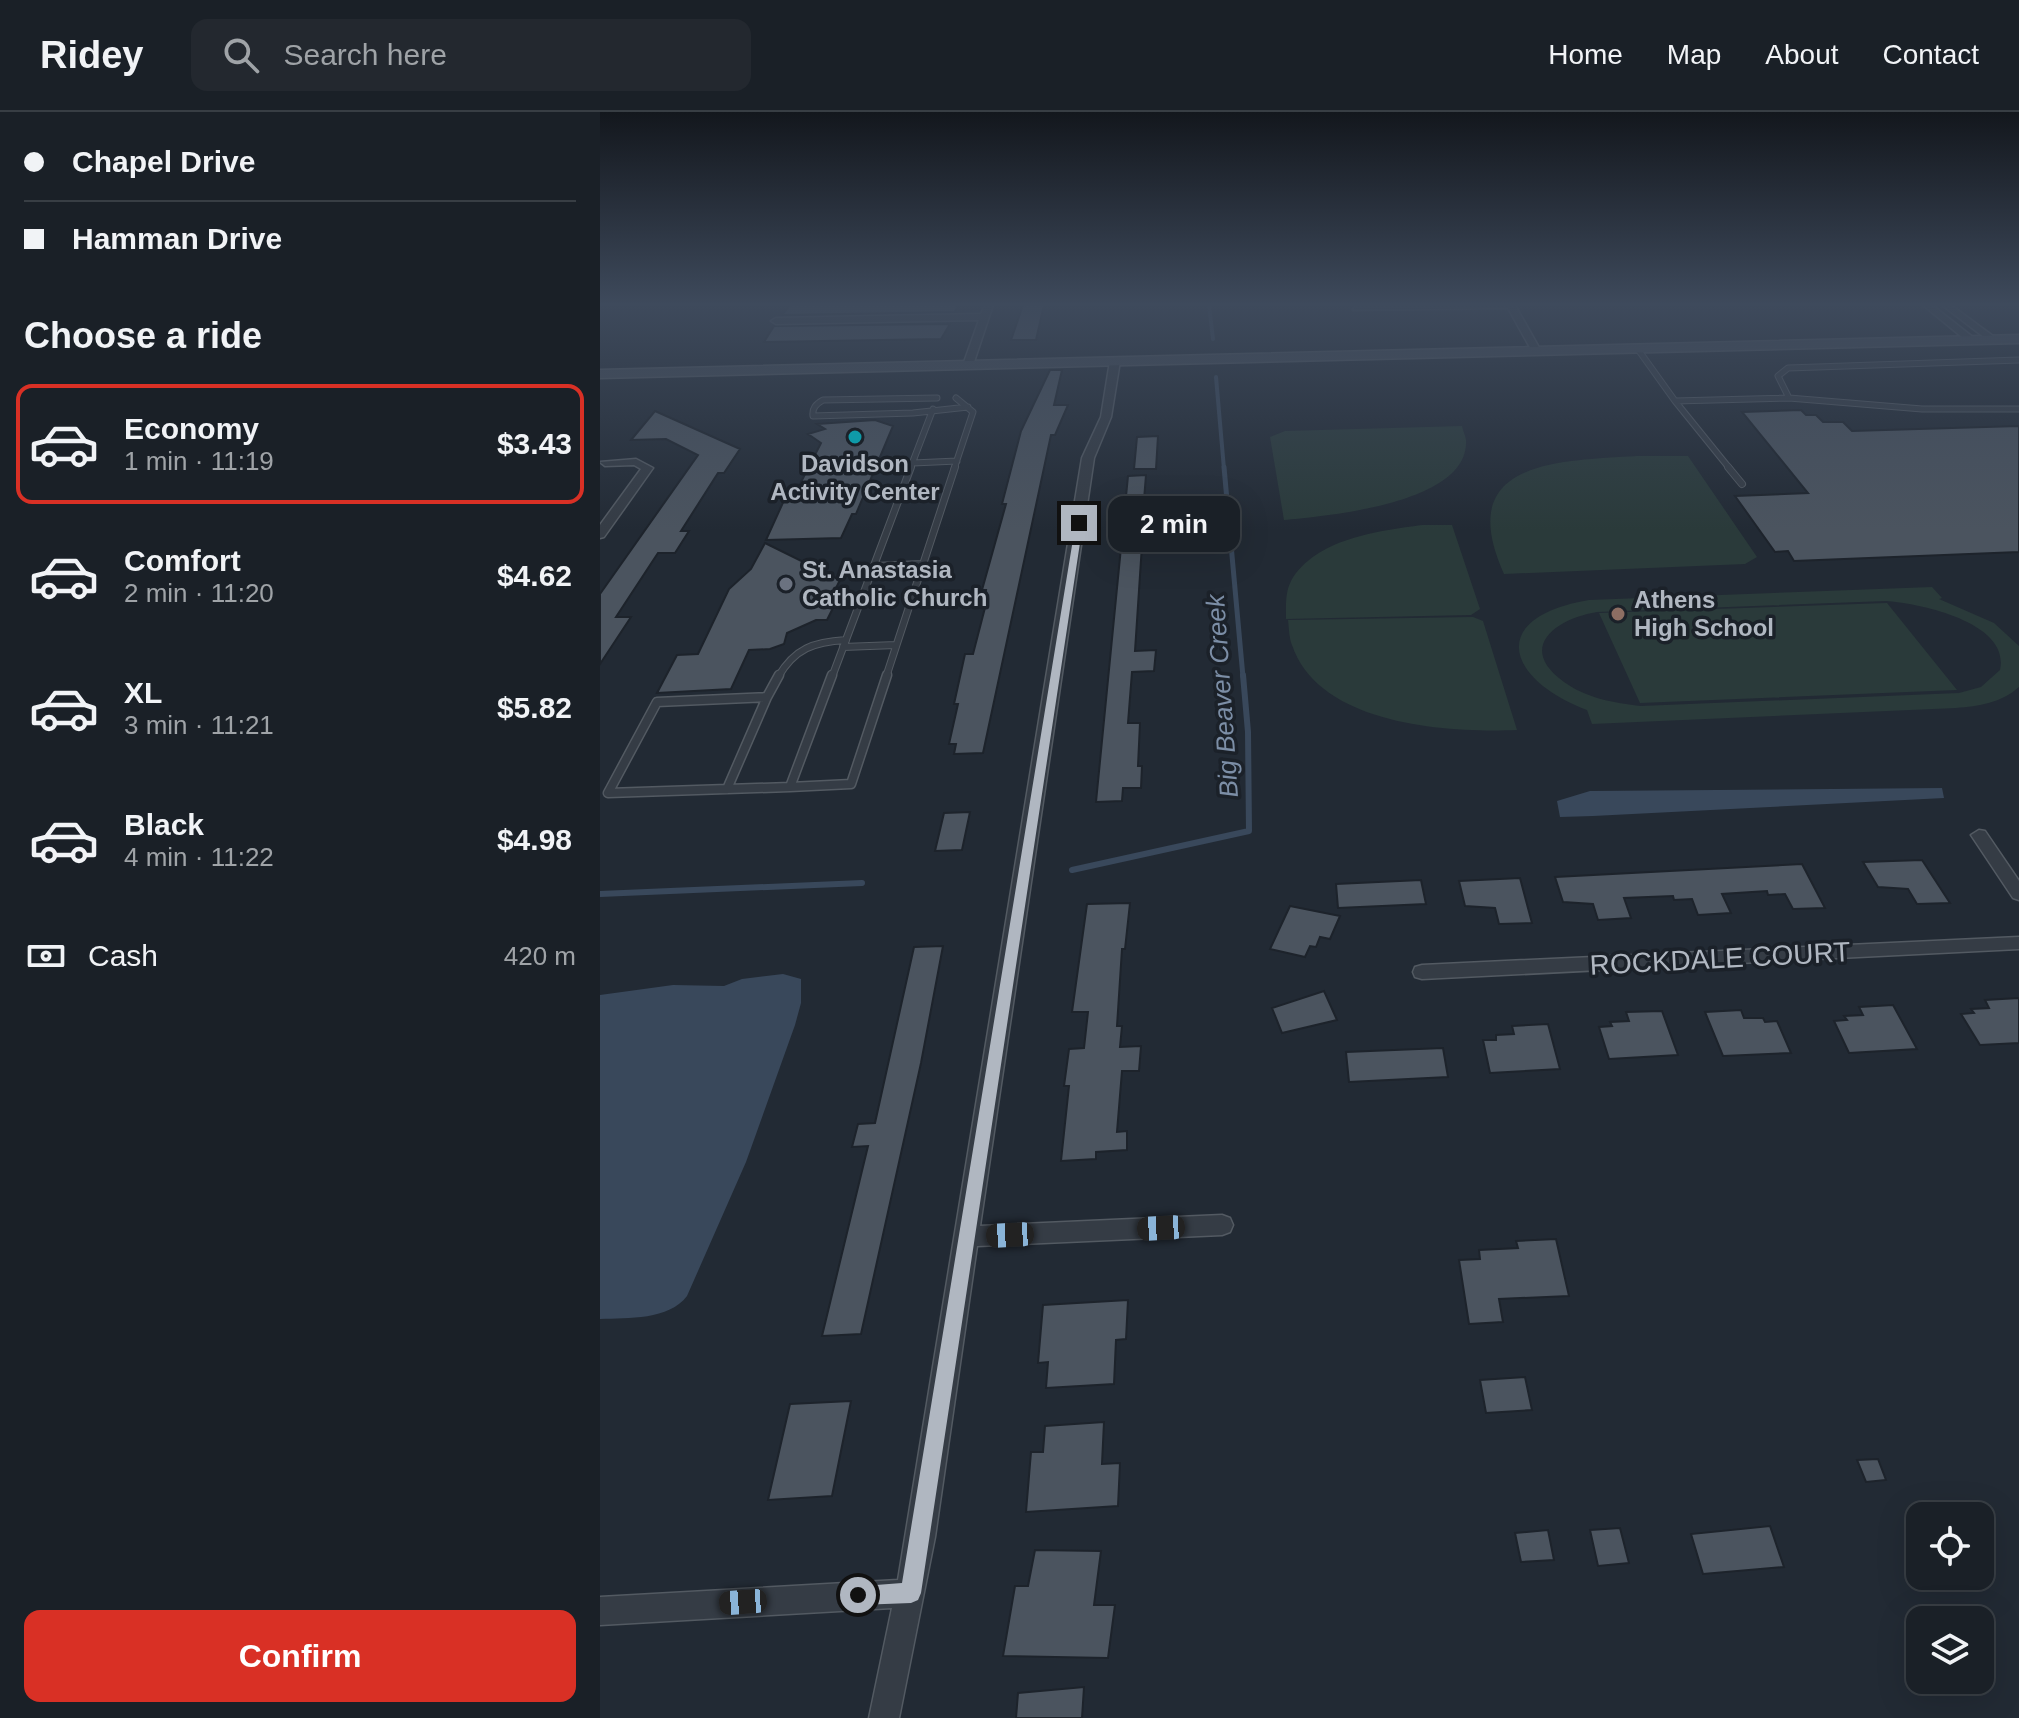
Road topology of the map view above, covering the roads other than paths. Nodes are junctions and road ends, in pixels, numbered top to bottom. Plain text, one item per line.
1 (1112, 380) edge
2 (1660, 380) edge
3 (1780, 380) edge
4 (937, 398) dead end
5 (956, 398) dead end
6 (1789, 398) junction
7 (1675, 401) junction
8 (968, 407) junction
9 (933, 409) junction
10 (2019, 409) edge
11 (957, 461) junction
12 (605, 463) dead end
13 (913, 463) junction
14 (1742, 484) dead end
15 (600, 534) edge
16 (923, 564) junction
17 (874, 566) junction
18 (845, 644) junction
19 (896, 645) junction
20 (767, 697) junction
21 (790, 787) junction
22 (727, 789) junction
23 (1979, 835) dead end
24 (2019, 894) edge
25 (2019, 943) edge
26 (1422, 972) dead end
27 (1222, 1225) dead end
28 (967, 1237) junction
29 (911, 1593) junction
30 (600, 1611) edge
31 (884, 1718) edge

1 - 28 street
2 - 7 lane
3 - 6 lane
4 - 9 lane
5 - 8 lane
6 - 7 lane
6 - 10 lane
7 - 14 lane
8 - 9 lane
8 - 11 lane
9 - 13 lane
11 - 13 lane
11 - 16 lane
12 - 15 street
13 - 17 lane
16 - 17 lane
16 - 19 lane
17 - 18 lane
18 - 19 lane
18 - 20 lane
18 - 21 lane
19 - 21 lane
20 - 22 lane
20 - 22 lane
21 - 22 lane
23 - 24 street
25 - 26 street, ROCKDALE COURT
27 - 28 street
28 - 29 street
29 - 30 street
29 - 31 street

